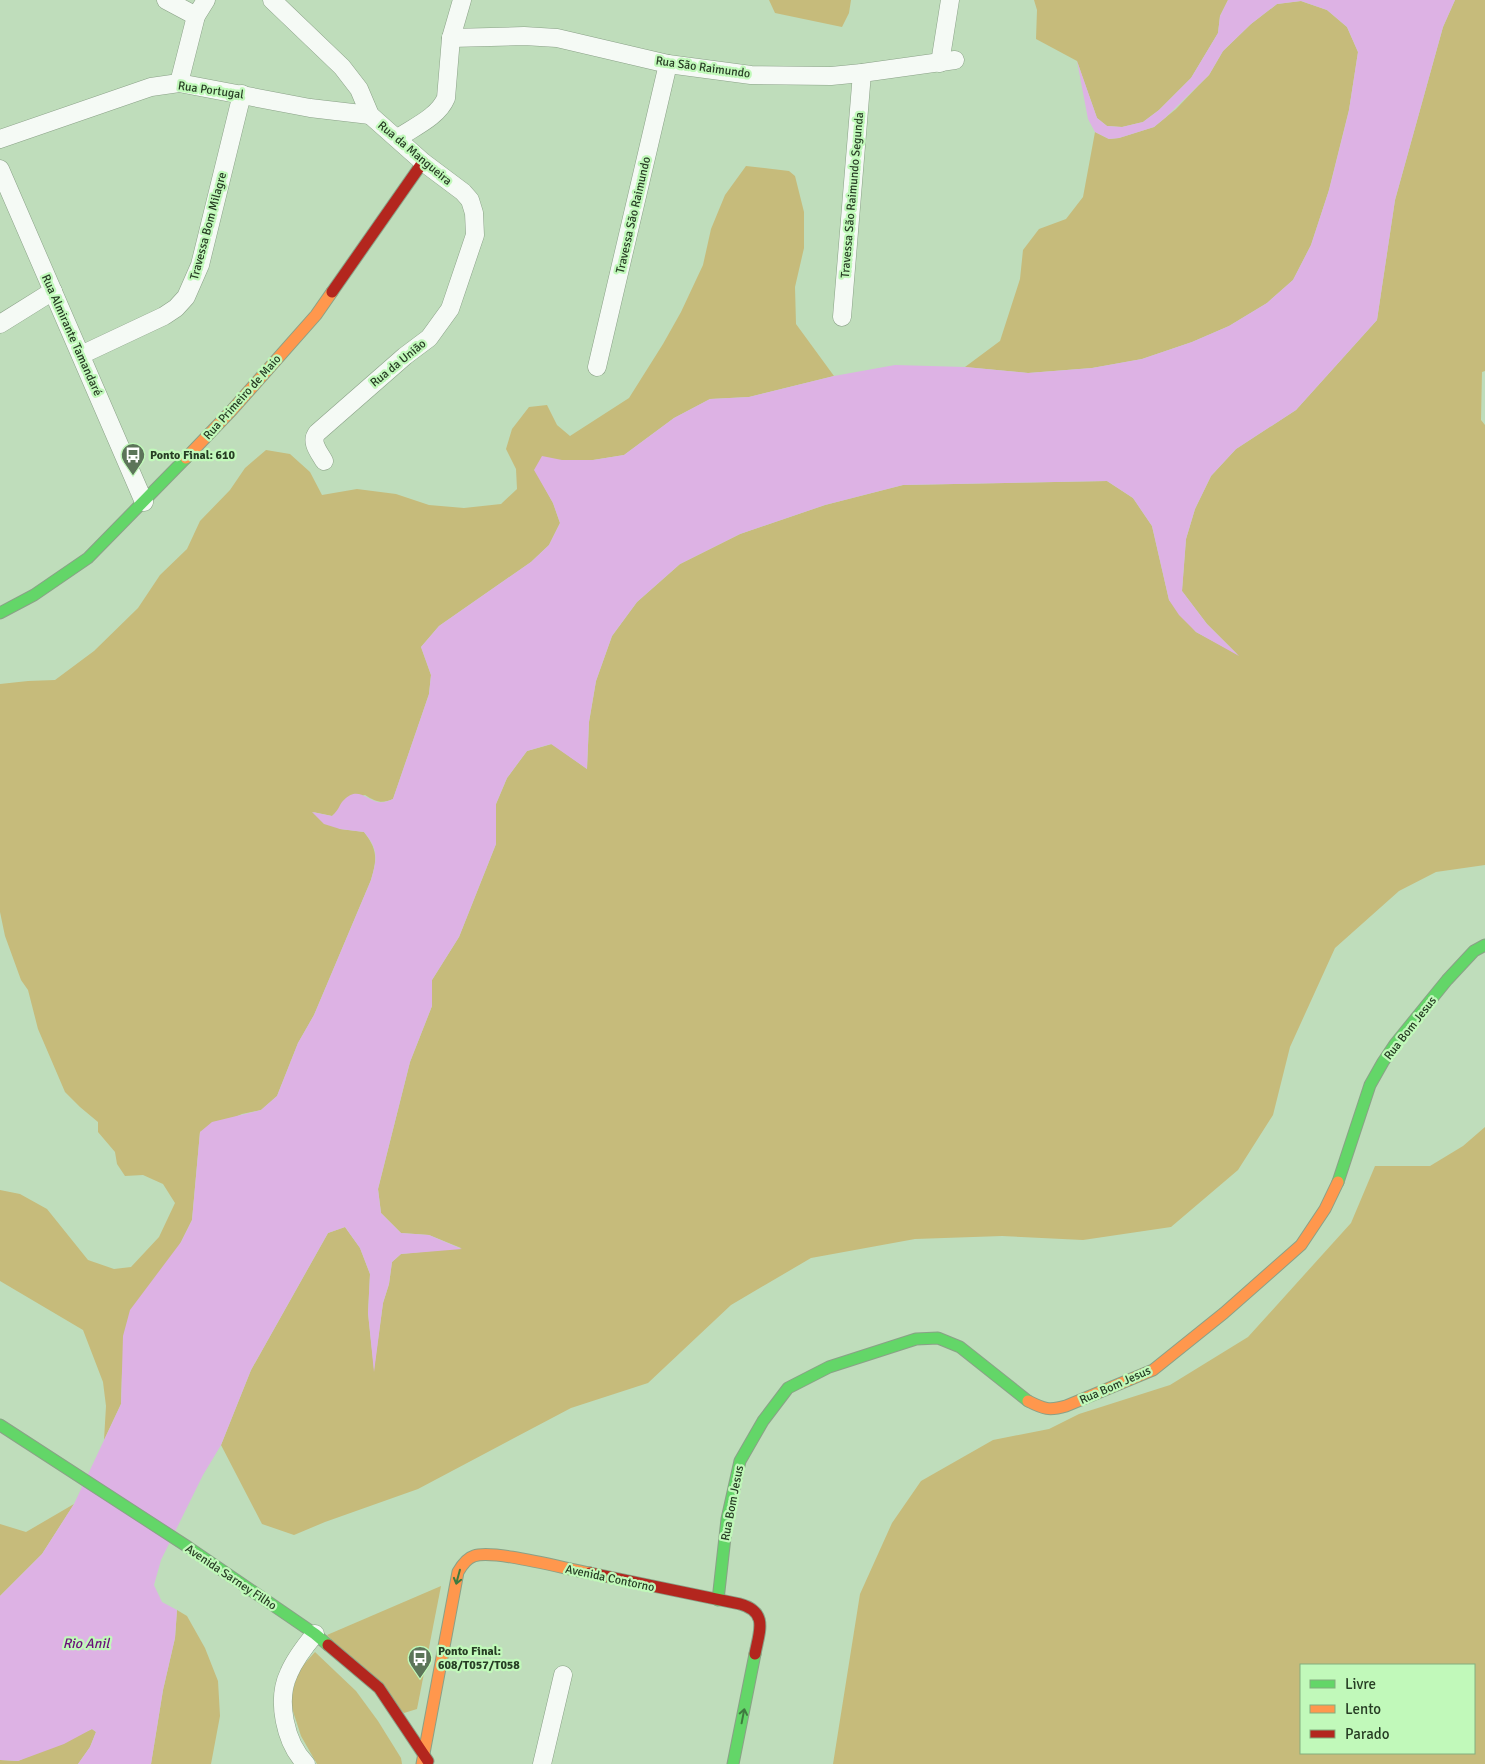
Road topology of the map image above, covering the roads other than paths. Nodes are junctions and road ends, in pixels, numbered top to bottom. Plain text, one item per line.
1 (166, 0) edge
2 (206, 0) edge
3 (272, 0) edge
4 (462, 0) edge
5 (950, 0) edge
6 (196, 16) junction
7 (452, 38) junction
8 (668, 64) junction
9 (862, 73) junction
10 (180, 84) junction
11 (242, 94) junction
12 (370, 115) junction
13 (398, 138) junction
14 (0, 139) edge
15 (423, 162) junction
16 (0, 169) edge
17 (464, 192) joint
18 (53, 291) junction
19 (842, 317) dead end
20 (0, 324) edge
21 (81, 355) junction
22 (597, 367) dead end
23 (324, 461) dead end
24 (144, 502) junction
25 (0, 613) edge
26 (1485, 944) edge
27 (0, 1425) edge
28 (494, 1554) junction
29 (475, 1568) dead end
30 (722, 1601) junction
31 (741, 1617) dead end
32 (315, 1634) junction
33 (563, 1675) dead end
34 (423, 1759) edge
35 (434, 1761) edge
36 (306, 1764) edge
37 (542, 1764) edge
38 (733, 1764) edge

1 - 6 street
2 - 6 street
3 - 12 street, Rua da Mangueira
4 - 7 street
5 - 9 street, Rua São Raimundo
6 - 10 street
7 - 8 street, Rua São Raimundo
7 - 13 street
8 - 9 street, Rua São Raimundo
8 - 22 street, Travessa São Raimundo
9 - 19 street, Travessa São Raimundo Segunda
10 - 11 street, Rua Portugal
10 - 14 street, Rua Portugal
11 - 12 street, Rua Portugal
11 - 21 street, Travessa Bom Milagre
12 - 13 street, Rua da Mangueira
13 - 15 street, Rua da Mangueira
15 - 17 street, Rua da Mangueira
15 - 24 street, Rua Primeiro de Maio
16 - 18 street, Rua Almirante Tamandaré
17 - 23 street, Rua da União
18 - 20 street
18 - 21 street, Rua Almirante Tamandaré
21 - 24 street, Rua Almirante Tamandaré
24 - 25 street, Rua Primeiro de Maio
26 - 30 street, Rua Bom Jesus
27 - 32 street, Avenida Sarney Filho
28 - 29 street
28 - 30 street, Avenida Contorno
28 -> 34 street, Avenida Contorno
30 - 31 street
38 -> 30 street, Avenida Contorno
32 - 34 street, Avenida Sarney Filho
32 - 36 street
33 - 37 street
34 - 35 street, Avenida Sarney Filho

